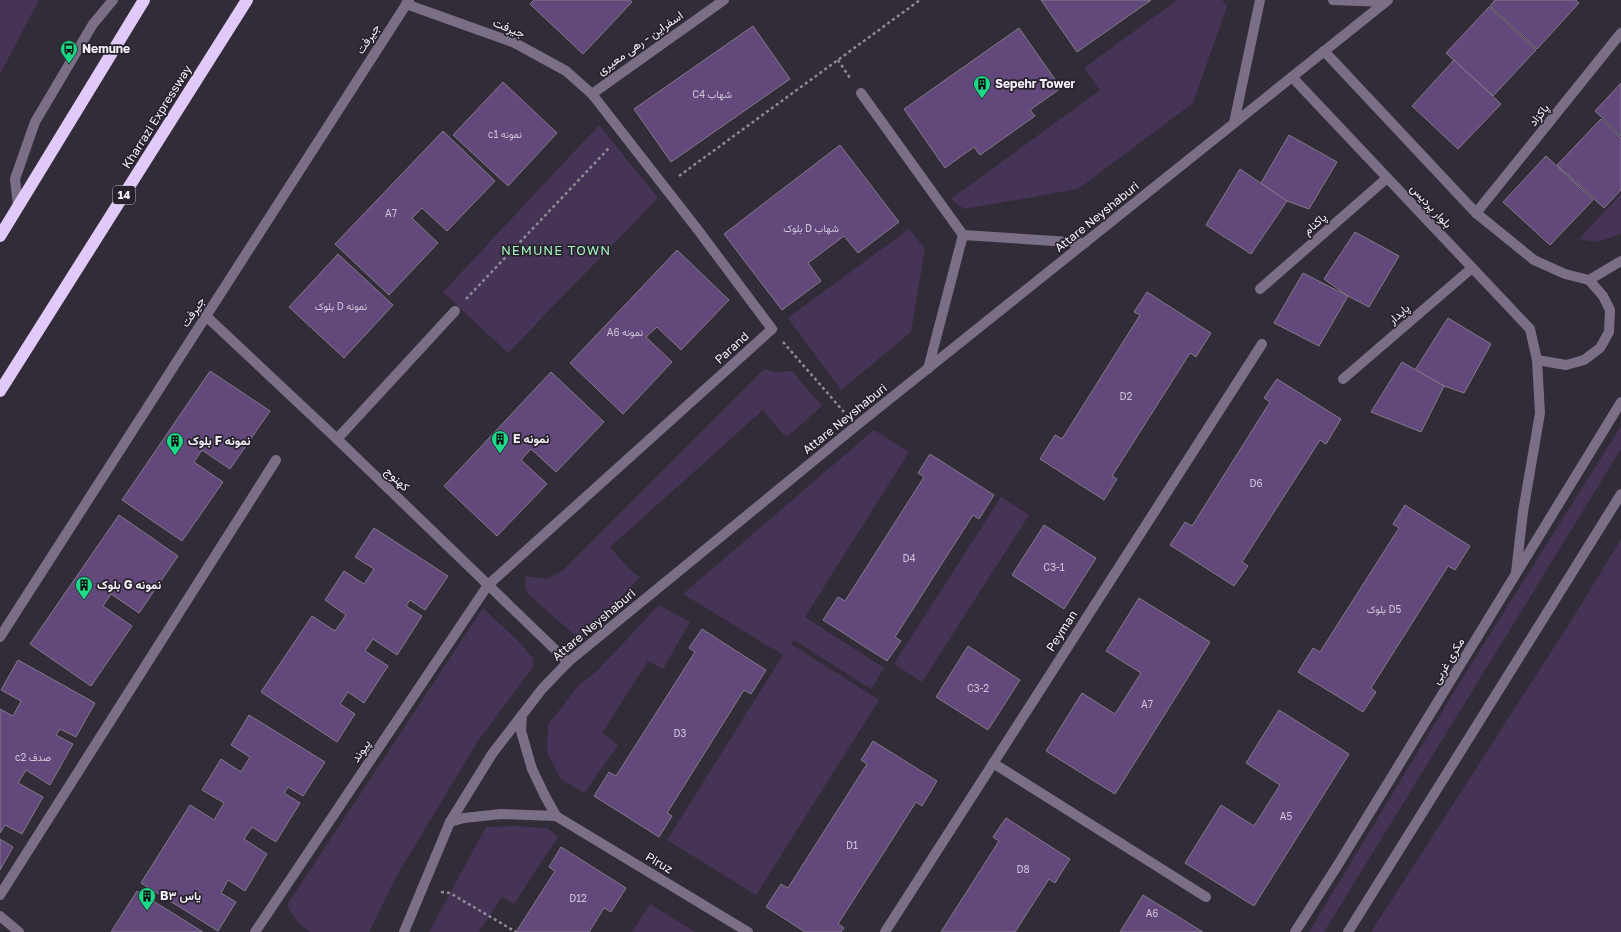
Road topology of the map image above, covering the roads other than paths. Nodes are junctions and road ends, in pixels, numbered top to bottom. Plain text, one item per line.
1 (113, 0) edge
2 (144, 0) edge
3 (247, 0) edge
4 (724, 0) edge
5 (1260, 0) edge
6 (1333, 0) edge
7 (1386, 1) edge
8 (408, 2) edge
9 (1621, 33) edge
10 (1324, 51) junction
11 (1292, 77) junction
12 (861, 93) dead end
13 (592, 94) junction
14 (1234, 123) junction
15 (1387, 178) junction
16 (18, 206) junction
17 (1476, 214) junction
18 (963, 235) junction
19 (0, 236) edge
20 (1085, 243) junction
21 (1621, 261) edge
22 (1472, 268) junction
23 (1589, 280) junction
24 (1260, 289) dead end
25 (455, 311) road end
26 (206, 316) junction
27 (1262, 344) dead end
28 (1537, 360) junction
29 (928, 369) junction
30 (1343, 379) dead end
31 (0, 391) edge
32 (1621, 402) edge
33 (337, 439) junction
34 (276, 460) dead end
35 (1621, 494) edge
36 (1515, 575) junction
37 (488, 585) junction
38 (0, 637) edge
39 (568, 662) junction
40 (522, 714) junction
41 (993, 763) junction
42 (556, 816) junction
43 (450, 822) junction
44 (0, 895) edge
45 (1206, 897) dead end
46 (0, 916) edge
47 (19, 932) edge
48 (255, 932) edge
49 (404, 932) edge
50 (748, 932) edge
51 (885, 932) edge
52 (1295, 932) edge
53 (1348, 932) edge

1 - 16 street
2 - 16 highway
3 - 31 highway, Kharrazi Expressway / 14
4 - 13 street, اسفراين - رهی معیری
5 - 14 street
6 - 7 street
7 - 10 street, Attare Neyshaburi
8 - 13 street, جیرفت
8 - 26 street, جيرفت
9 - 17 street, پاکزاد
10 - 11 street, Attare Neyshaburi
10 - 17 street
11 - 14 street, Attare Neyshaburi
11 - 15 street, بلوار پردیس
12 - 18 street
13 - 37 street, Parand
14 - 20 street, Attare Neyshaburi
15 - 22 street, بلوار پردیس
15 - 24 street, پاکنام
16 - 19 highway
17 - 23 street
18 - 20 street
18 - 29 street
20 - 29 street, Attare Neyshaburi
21 - 23 street
22 - 28 street, بلوار پردیس
22 - 30 street, پایدار
23 - 28 street
25 - 33 street
26 - 33 street, كهنوج
26 - 38 street, جيرفت
27 - 41 street, Peyman
28 - 36 street, بلوار پردیس
29 - 39 street, Attare Neyshaburi
32 - 36 street, مکری غربی
33 - 37 street, كهنوج
34 - 44 street
35 - 53 street
36 - 52 street, مکری غربی
37 - 39 street, كهنوج
37 - 48 street, پیوند
39 - 40 street, Attare Neyshaburi
40 - 42 street
40 - 43 street, Attare Neyshaburi
41 - 45 street
41 - 51 street, Peyman
42 - 43 street, Piruz
42 - 50 street, Piruz
43 - 49 street, Attare Neyshaburi
46 - 47 street

